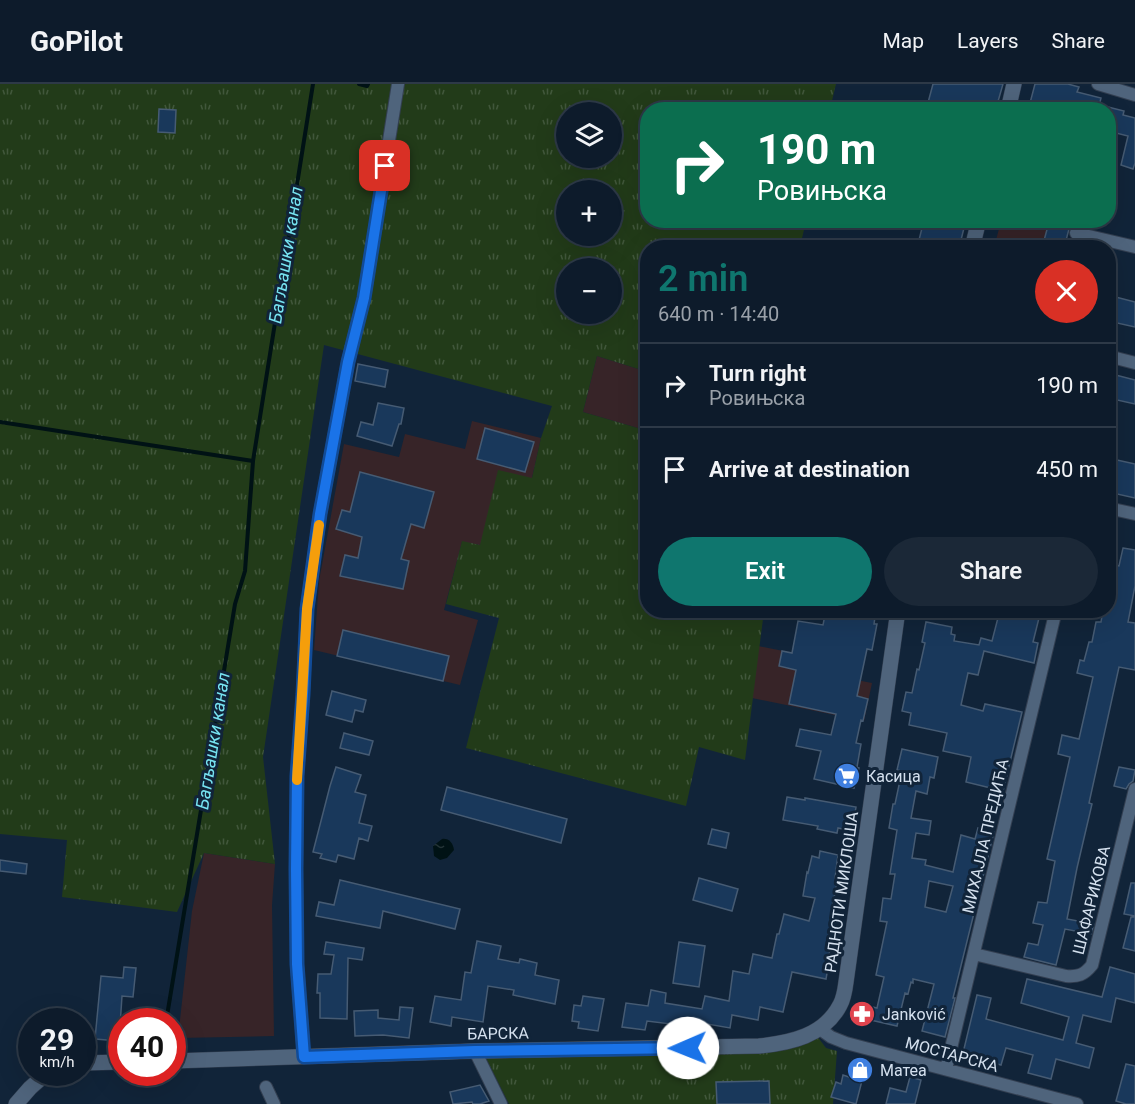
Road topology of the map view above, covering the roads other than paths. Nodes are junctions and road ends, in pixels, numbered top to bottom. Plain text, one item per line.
1 (398, 84) edge
2 (1014, 84) edge
3 (1098, 84) edge
4 (1135, 95) edge
5 (1010, 102) edge
6 (1076, 233) dead end
7 (1106, 240) edge
8 (1116, 242) edge
9 (1135, 247) edge
10 (1116, 358) edge
11 (1135, 363) edge
12 (1116, 510) edge
13 (1135, 514) edge
14 (897, 618) edge
15 (1054, 618) edge
16 (1135, 789) edge
17 (974, 954) junction
18 (820, 1029) junction
19 (475, 1051) junction
20 (304, 1057) junction
21 (186, 1061) edge
22 (946, 1069) junction
23 (32, 1086) edge
24 (266, 1087) dead end
25 (16, 1104) edge
26 (274, 1104) edge
27 (501, 1104) edge
28 (1077, 1104) edge

1 - 20 street
2 - 5 street
3 - 4 street
6 - 7 street
8 - 9 street
10 - 11 street
12 - 13 street
14 - 18 street, РАДНОТИ МИКЛОША
15 - 17 street, МИХАЈЛА ПРЕДИЋА
16 - 17 street, ШАФАРИКОВА
17 - 22 street, МИХАЈЛА ПРЕДИЋА
18 - 19 street, БАРСКА
18 - 22 street, МОСТАРСКА
19 - 20 street, БАРСКА
19 - 27 street
20 - 21 street, БАРСКА
22 - 28 street, МОСТАРСКА
23 - 25 street
24 - 26 street

